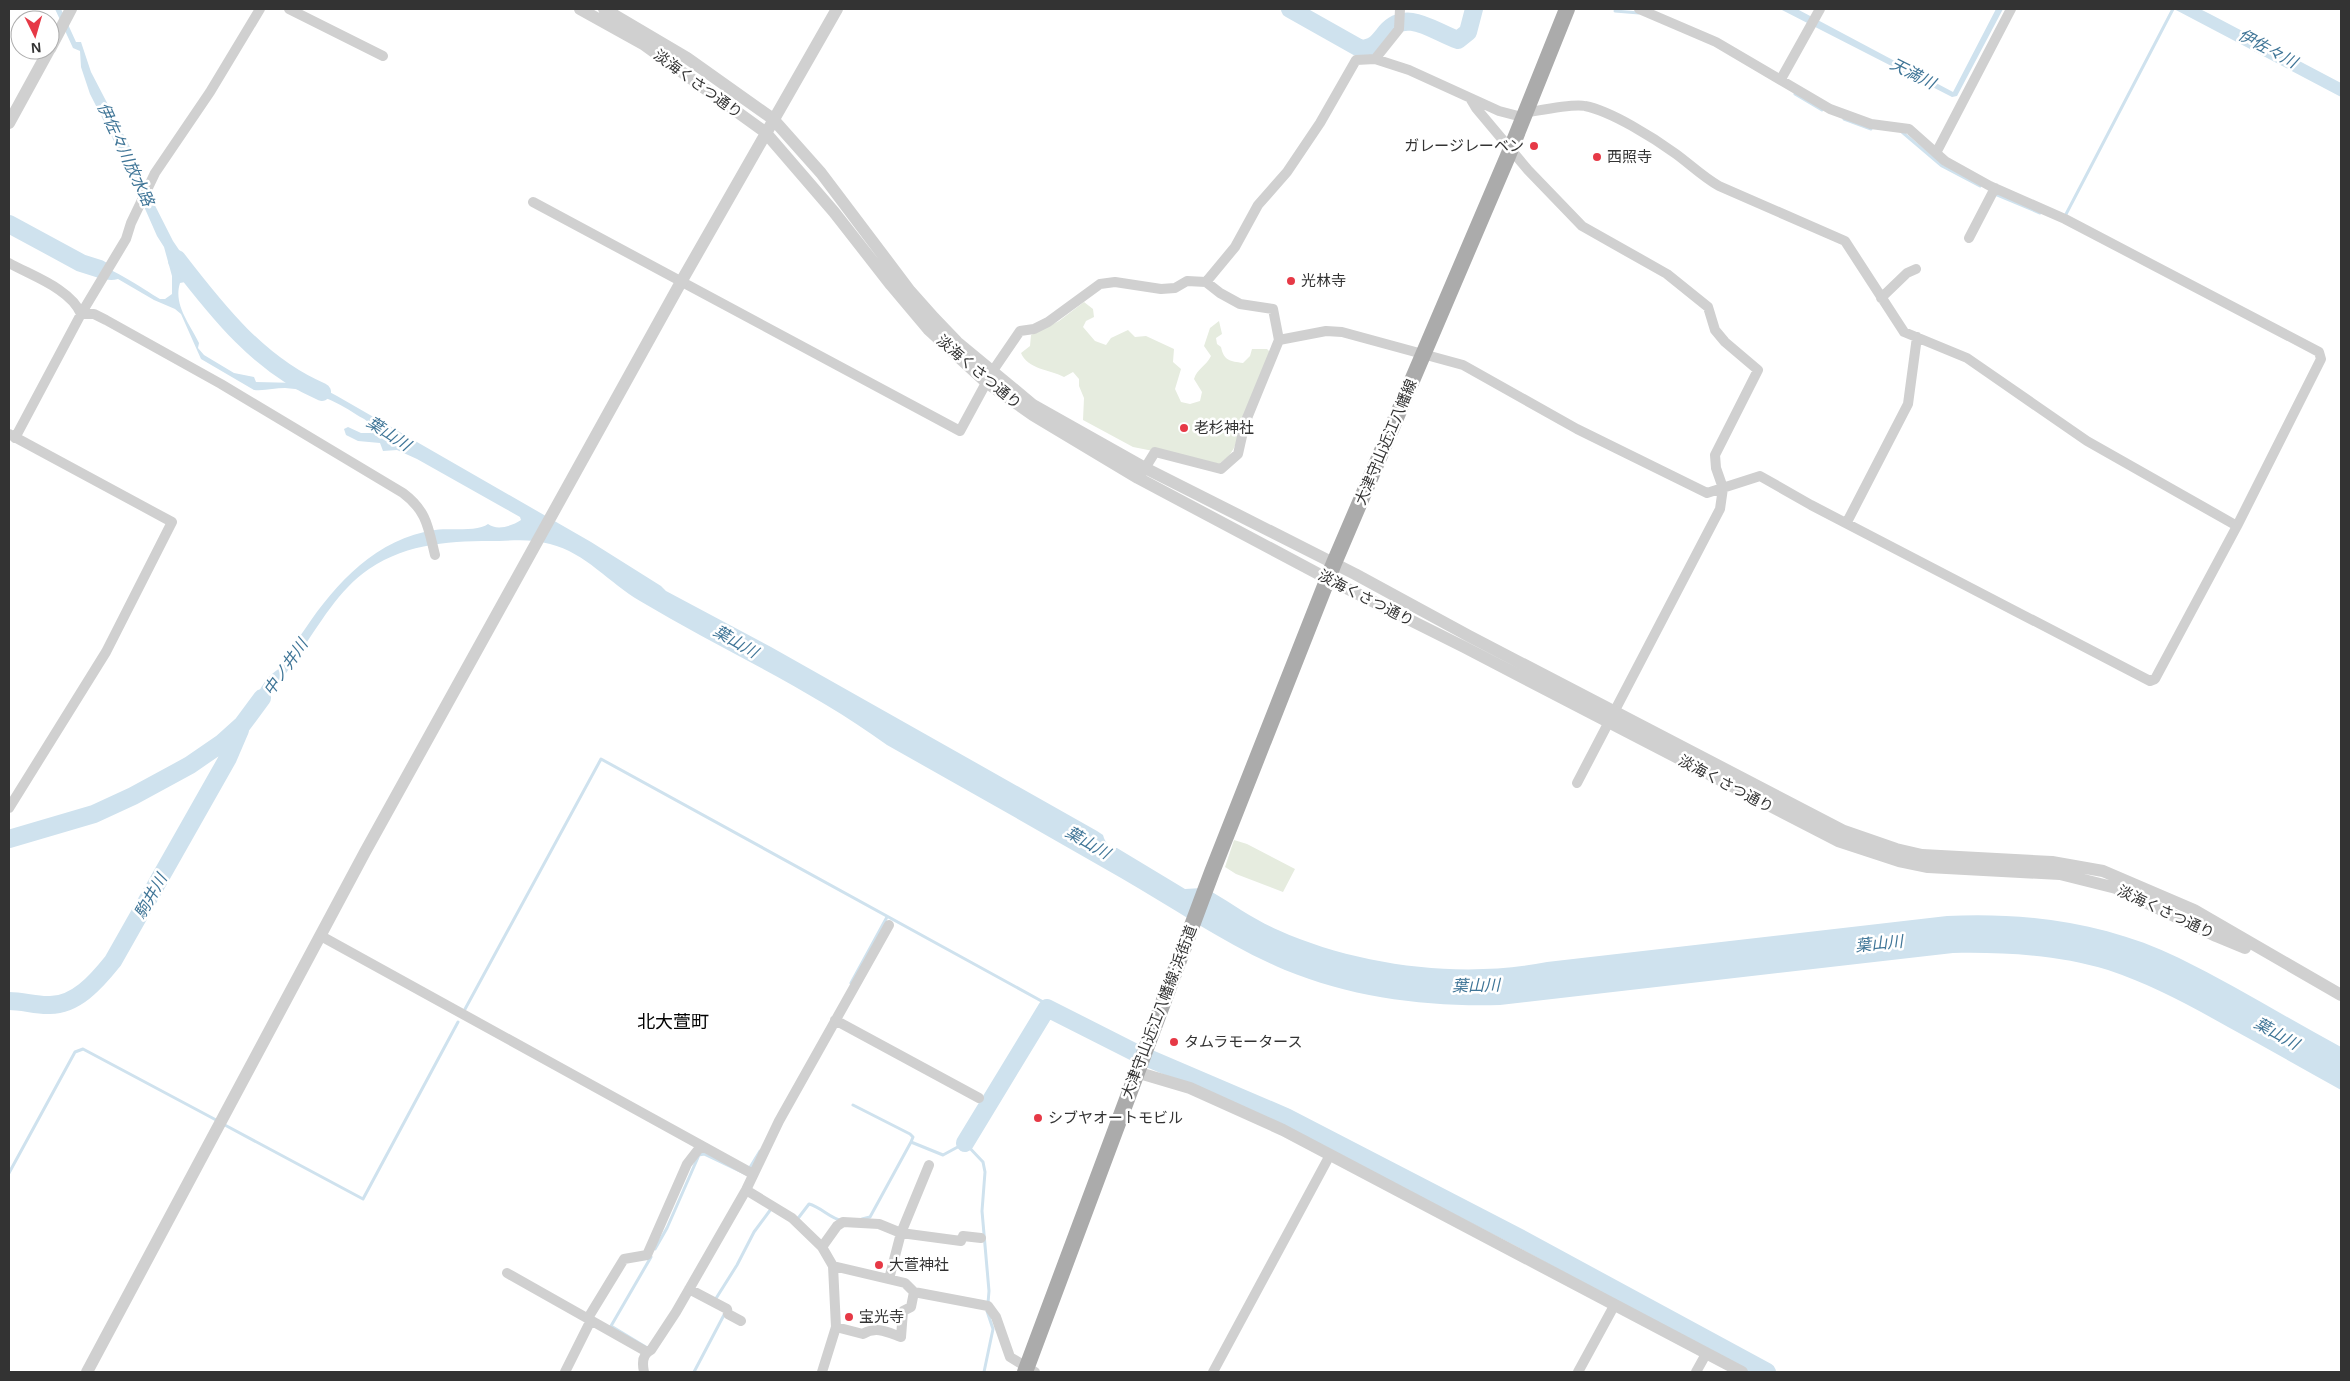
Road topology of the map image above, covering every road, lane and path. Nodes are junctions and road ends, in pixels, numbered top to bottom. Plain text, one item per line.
1 (71, 9) edge
2 (260, 9) edge
3 (289, 9) edge
4 (580, 9) edge
5 (604, 9) edge
6 (837, 9) edge
7 (1567, 9) edge
8 (1640, 9) edge
9 (2011, 9) edge
10 (1818, 12) edge
11 (1400, 17) edge
12 (60, 30) edge
13 (383, 56) dead end
14 (1376, 59) junction
15 (44, 60) edge
16 (1781, 79) junction
17 (1470, 98) junction
18 (1523, 115) junction
19 (773, 119) junction
20 (9, 123) edge
21 (765, 132) junction
22 (1510, 150) junction
23 (1936, 153) junction
24 (1995, 188) junction
25 (533, 202) dead end
26 (1969, 238) dead end
27 (9, 263) edge
28 (1916, 269) dead end
29 (681, 282) junction
30 (1206, 282) junction
31 (1881, 298) junction
32 (81, 314) junction
33 (1917, 337) junction
34 (1279, 340) junction
35 (1423, 354) junction
36 (989, 377) junction
37 (12, 436) edge
38 (1142, 473) junction
39 (1722, 488) junction
40 (1847, 522) junction
41 (2237, 526) junction
42 (435, 555) dead end
43 (1334, 563) junction
44 (1328, 579) junction
45 (1611, 718) junction
46 (1577, 783) dead end
47 (9, 808) edge
48 (1210, 876) joint
49 (889, 925) dead end
50 (321, 936) junction
51 (2341, 994) edge
52 (835, 1020) junction
53 (1140, 1061) junction
54 (979, 1098) dead end
55 (701, 1146) junction
56 (1330, 1155) junction
57 (929, 1165) dead end
58 (750, 1172) junction
59 (746, 1190) junction
60 (901, 1233) junction
61 (980, 1238) dead end
62 (822, 1247) junction
63 (832, 1266) junction
64 (507, 1274) dead end
65 (889, 1278) junction
66 (689, 1289) junction
67 (914, 1292) junction
68 (1614, 1306) junction
69 (589, 1319) junction
70 (741, 1321) dead end
71 (836, 1327) junction
72 (646, 1352) junction
73 (1706, 1354) junction
74 (1029, 1371) edge
75 (87, 1372) edge
76 (565, 1372) edge
77 (644, 1372) edge
78 (822, 1372) edge
79 (1213, 1372) edge
80 (1578, 1372) edge
81 (1696, 1372) edge
82 (1742, 1372) edge

1 - 12 street
2 - 32 street
3 - 13 street
4 - 21 street, 淡海くさつ通り
5 - 19 street, 淡海くさつ通り
6 - 19 street
7 - 18 main road, 大津守山近江八幡線
8 - 16 street
9 - 23 street
10 - 16 street
11 - 14 street
14 - 17 street
14 - 30 street
15 - 20 street
16 - 23 street
17 - 18 street
17 - 22 street
18 - 22 main road, 大津守山近江八幡線
18 - 31 street
19 - 21 street
19 - 36 street, 淡海くさつ通り
21 - 29 street
21 - 36 street, 淡海くさつ通り
22 - 35 main road, 大津守山近江八幡線
22 - 39 street
23 - 24 street
24 - 26 street
24 - 41 street
25 - 29 street
27 - 32 street
28 - 31 street
29 - 36 street
29 - 50 street
30 - 34 street
30 - 36 street
31 - 33 street
32 - 37 street
32 - 42 street
33 - 40 street
33 - 41 street
34 - 35 street
34 - 38 street
35 - 39 street
35 - 43 main road, 大津守山近江八幡線
36 - 38 street, 淡海くさつ通り
37 - 47 street
38 - 43 street, 淡海くさつ通り
38 - 44 street, 淡海くさつ通り
39 - 40 street
39 - 45 street
40 - 41 street
43 - 44 main road, 大津守山近江八幡線
43 - 45 street, 淡海くさつ通り
44 - 45 street, 淡海くさつ通り
44 - 48 main road, 大津守山近江八幡線
45 - 46 street
45 - 51 street, 淡海くさつ通り
48 - 53 main road, 大津守山近江八幡線;浜街道
49 - 52 street
50 - 55 street
50 - 75 street
52 - 54 street
52 - 58 street
53 - 56 street
53 - 74 main road, 大津守山近江八幡線;浜街道
55 - 58 street
55 - 69 street
56 - 68 street
56 - 79 street
57 - 60 street
58 - 59 street
59 - 62 street
59 - 66 street
60 - 61 street
60 - 62 street
60 - 65 street
62 - 63 street
63 - 65 street
63 - 71 street
64 - 69 street
65 - 67 street
66 - 70 street
66 - 72 street
67 - 71 street
67 - 74 street
68 - 73 street
68 - 80 street
69 - 72 street
69 - 76 street
71 - 78 street
72 - 77 street
73 - 81 street
73 - 82 street

